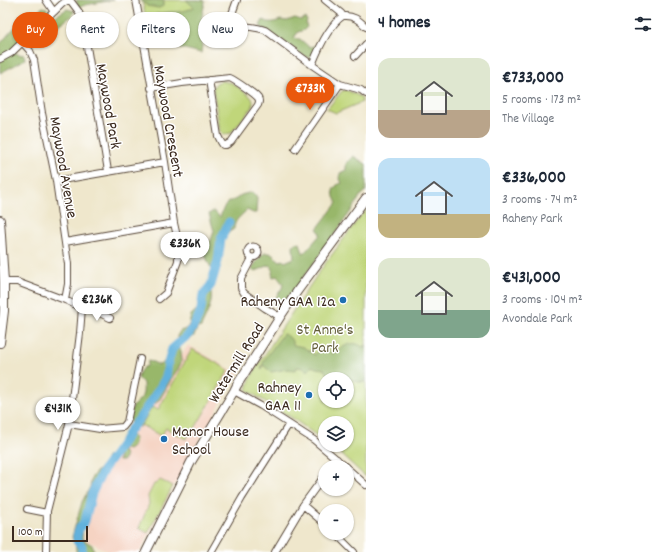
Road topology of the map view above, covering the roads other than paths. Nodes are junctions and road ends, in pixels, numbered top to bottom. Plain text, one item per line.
1 (46, 0) edge
2 (69, 0) edge
3 (136, 0) edge
4 (237, 0) edge
5 (325, 0) edge
6 (55, 11) joint
7 (233, 12) edge
8 (343, 16) junction
9 (366, 26) edge
10 (248, 27) edge
11 (366, 44) edge
12 (16, 48) edge
13 (27, 48) edge
14 (355, 56) dead end
15 (0, 59) edge
16 (312, 65) junction
17 (210, 80) junction
18 (340, 84) junction
19 (151, 88) junction
20 (366, 94) edge
21 (295, 149) dead end
22 (165, 162) junction
23 (108, 172) junction
24 (56, 181) junction
25 (366, 198) edge
26 (0, 220) edge
27 (174, 222) junction
28 (65, 242) junction
29 (252, 258) dead end
30 (4, 282) junction
31 (159, 299) dead end
32 (65, 300) junction
33 (82, 308) junction
34 (280, 317) junction
35 (110, 318) dead end
36 (0, 343) edge
37 (140, 358) dead end
38 (234, 391) junction
39 (68, 424) junction
40 (289, 424) junction
41 (338, 459) edge
42 (354, 474) edge
43 (318, 485) edge
44 (366, 485) edge
45 (303, 506) junction
46 (27, 509) dead end
47 (47, 513) junction
48 (318, 518) edge
49 (342, 540) edge
50 (46, 552) edge
51 (146, 552) edge
52 (211, 552) edge
53 (275, 552) edge
54 (354, 552) edge

1 - 6 street
2 - 6 street
2 - 23 street, Maywood Park
3 - 19 street, Maywood Crescent
4 - 7 street
5 - 8 street
8 - 9 street
8 - 16 street
10 - 16 street
11 - 14 street
12 - 15 street
13 - 24 street, Maywood Avenue
16 - 18 street
17 - 17 street
17 - 19 street
18 - 20 street
18 - 21 street
19 - 22 street, Maywood Crescent
22 - 23 street
22 - 27 street, Maywood Crescent
23 - 24 street
24 - 28 street, Maywood Avenue
25 - 34 main road, Watermill Road
26 - 30 main road
27 - 28 street
27 - 31 street, Maywood Crescent
28 - 32 street, Maywood Avenue
29 - 34 street
30 - 32 street
30 - 36 main road
32 - 33 street
33 - 35 street
33 - 39 street
34 - 38 main road, Watermill Road
37 - 39 street
38 - 40 street
38 - 51 main road, Watermill Road
39 - 47 street
40 - 41 street
40 - 52 street
42 - 44 street
43 - 45 street
45 - 48 street
45 - 53 street
46 - 47 street
47 - 50 street
49 - 54 street

